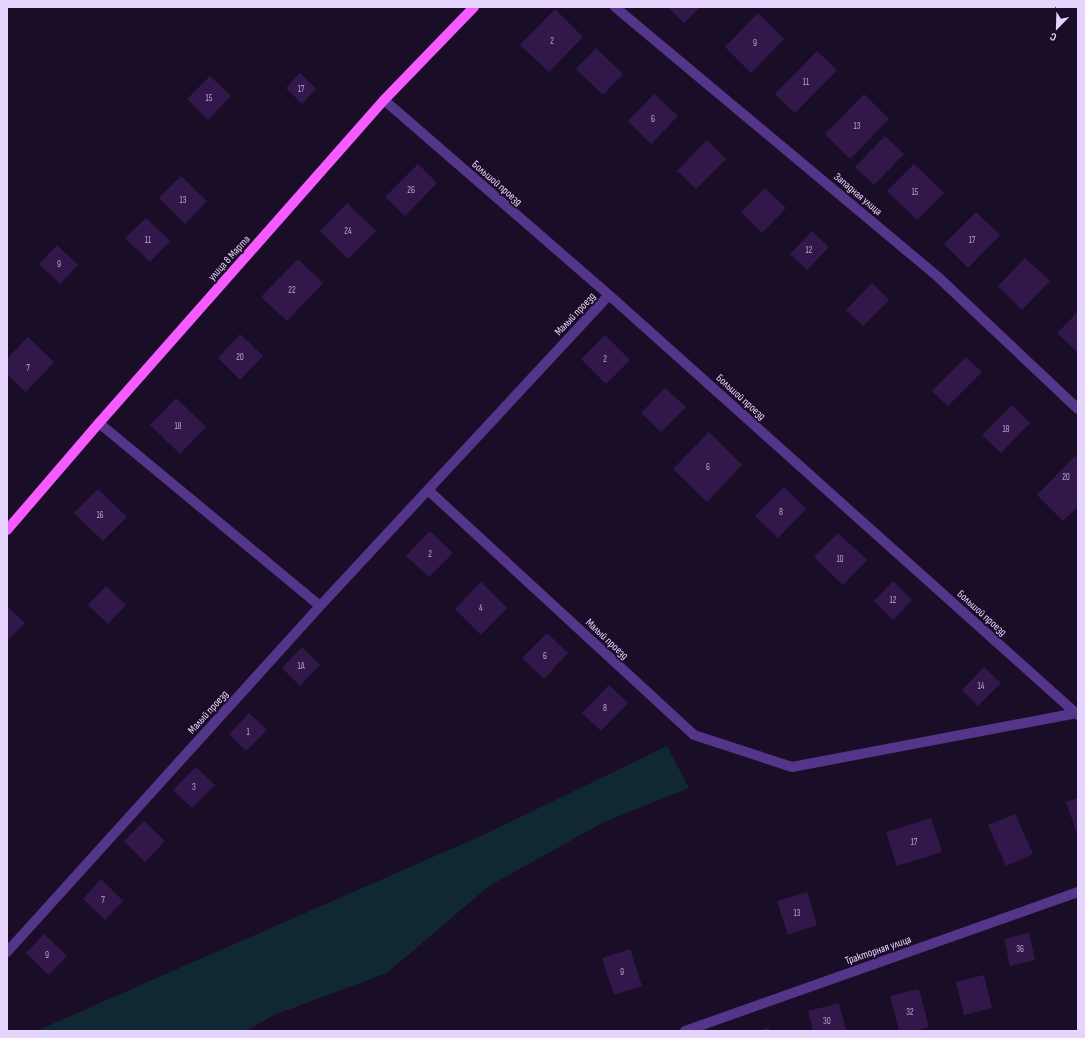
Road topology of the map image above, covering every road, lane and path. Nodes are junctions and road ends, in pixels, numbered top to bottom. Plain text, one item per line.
1 (474, 7) edge
2 (615, 7) edge
3 (384, 100) junction
4 (609, 295) junction
5 (1078, 409) edge
6 (99, 423) junction
7 (428, 490) junction
8 (7, 530) edge
9 (320, 606) junction
10 (1077, 714) edge
11 (1078, 892) edge
12 (7, 952) edge
13 (714, 1026) edge
14 (685, 1031) edge

1 - 3 main road, улица 8 Марта
2 - 5 street, Западная улица
3 - 4 street, Большой проезд
3 - 6 main road, улица 8 Марта
4 - 7 street, Малый проезд
4 - 10 street, Большой проезд
6 - 8 main road, улица 8 Марта
6 - 9 street
7 - 9 street, Малый проезд
7 - 10 street, Малый проезд
9 - 12 street, Малый проезд
11 - 13 street, Тракторная улица
13 - 14 street, Тракторная улица

